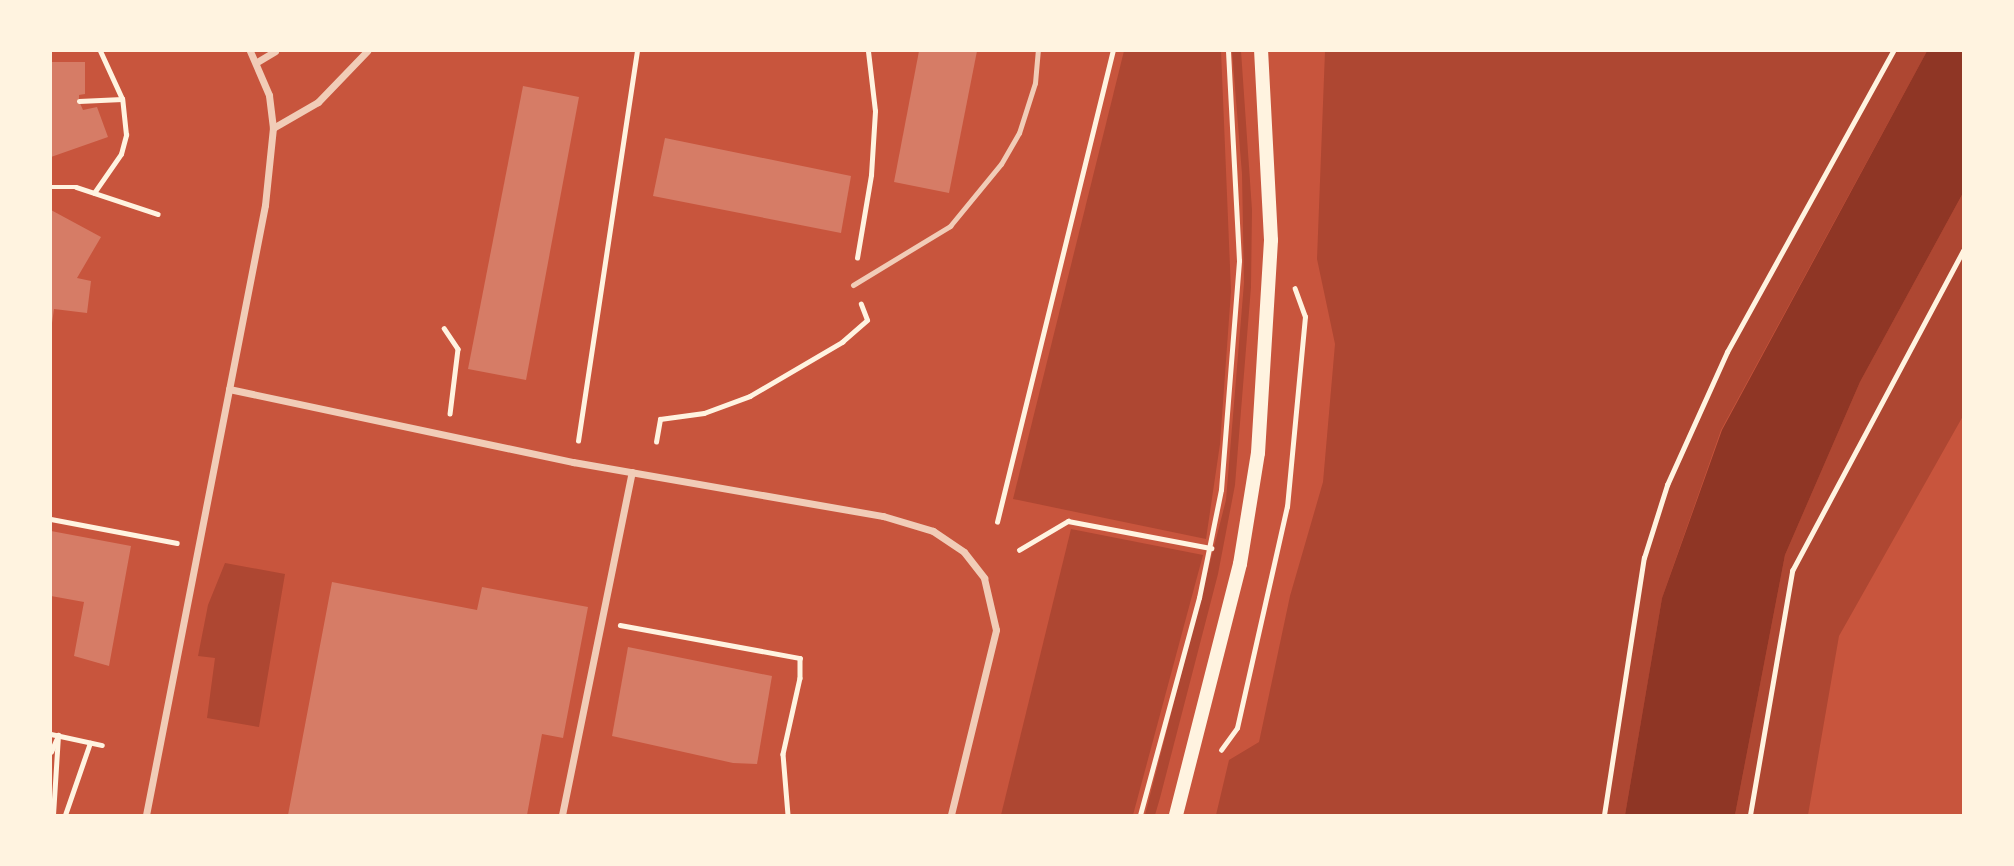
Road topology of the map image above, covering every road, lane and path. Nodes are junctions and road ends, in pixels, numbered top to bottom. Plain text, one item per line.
1 (100, 51) edge
2 (250, 51) edge
3 (275, 51) edge
4 (367, 51) edge
5 (637, 51) edge
6 (867, 51) edge
7 (1038, 51) edge
8 (1113, 51) edge
9 (1228, 51) edge
10 (1261, 51) edge
11 (1893, 51) edge
12 (257, 62) junction
13 (122, 99) junction
14 (79, 102) dead end
15 (273, 128) junction
16 (51, 187) edge
17 (94, 193) junction
18 (158, 214) dead end
19 (1963, 251) edge
20 (853, 285) junction
21 (444, 328) dead end
22 (229, 388) junction
23 (580, 430) dead end
24 (447, 435) junction
25 (656, 442) dead end
26 (632, 472) junction
27 (51, 519) edge
28 (997, 522) dead end
29 (177, 543) dead end
30 (1211, 548) junction
31 (1019, 550) dead end
32 (603, 622) junction
33 (51, 734) edge
34 (58, 735) junction
35 (90, 743) junction
36 (102, 745) dead end
37 (51, 752) edge
38 (53, 815) edge
39 (65, 815) edge
40 (146, 815) edge
41 (562, 815) edge
42 (788, 815) edge
43 (951, 815) edge
44 (1140, 815) edge
45 (1176, 815) edge
46 (1604, 815) edge
47 (1750, 815) edge

1 - 13 path
2 - 12 street
3 - 12 street
4 - 15 street
5 - 23 path
6 - 20 path
7 - 20 lane
8 - 28 path
9 - 30 path
10 - 45 main road
11 - 46 path
12 - 15 street
13 - 14 path
13 - 17 path
15 - 22 street
16 - 17 path
17 - 18 path
19 - 47 path
20 - 25 path
21 - 24 path
22 - 24 street
22 - 40 street
24 - 26 street
26 - 32 street
26 - 43 street
27 - 29 path
30 - 31 path
30 - 44 path
32 - 41 street
32 - 42 path
33 - 34 path
34 - 35 path
34 - 37 path
34 - 38 path
35 - 36 path
35 - 39 path

